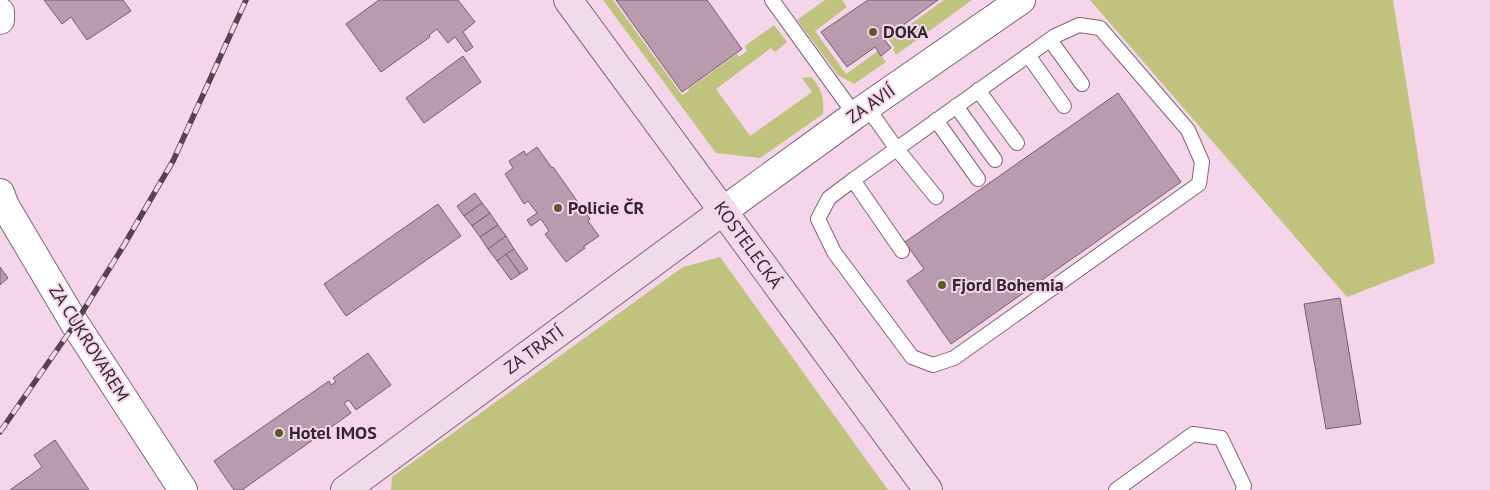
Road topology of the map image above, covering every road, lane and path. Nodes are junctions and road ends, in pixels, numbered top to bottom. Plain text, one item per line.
1 (568, 0) edge
2 (772, 0) edge
3 (1021, 0) edge
4 (0, 12) edge
5 (0, 20) edge
6 (1050, 40) junction
7 (1028, 55) junction
8 (1082, 84) dead end
9 (978, 90) junction
10 (956, 106) junction
11 (1064, 106) dead end
12 (861, 111) junction
13 (936, 120) junction
14 (1017, 143) dead end
15 (896, 148) junction
16 (994, 160) dead end
17 (978, 179) dead end
18 (854, 180) junction
19 (0, 193) edge
20 (936, 197) dead end
21 (723, 211) junction
22 (902, 251) dead end
23 (350, 488) edge
24 (1119, 489) edge
25 (184, 490) edge
26 (928, 490) edge
27 (1243, 490) edge

1 - 21 street, KOSTELECKÁ
2 - 12 lane
3 - 12 street, ZA AVIÍ
4 - 5 street
6 - 7 lane
6 - 8 lane
6 - 18 lane
7 - 9 lane
7 - 11 lane
9 - 10 lane
9 - 14 lane
10 - 13 lane
10 - 16 lane
12 - 15 lane
12 - 21 street, ZA AVIÍ
13 - 15 lane
13 - 17 lane
15 - 18 lane
15 - 20 lane
18 - 22 lane
19 - 25 street, ZA CUKROVAREM
21 - 23 street, ZA TRATÍ
21 - 26 street, KOSTELECKÁ
24 - 27 lane

